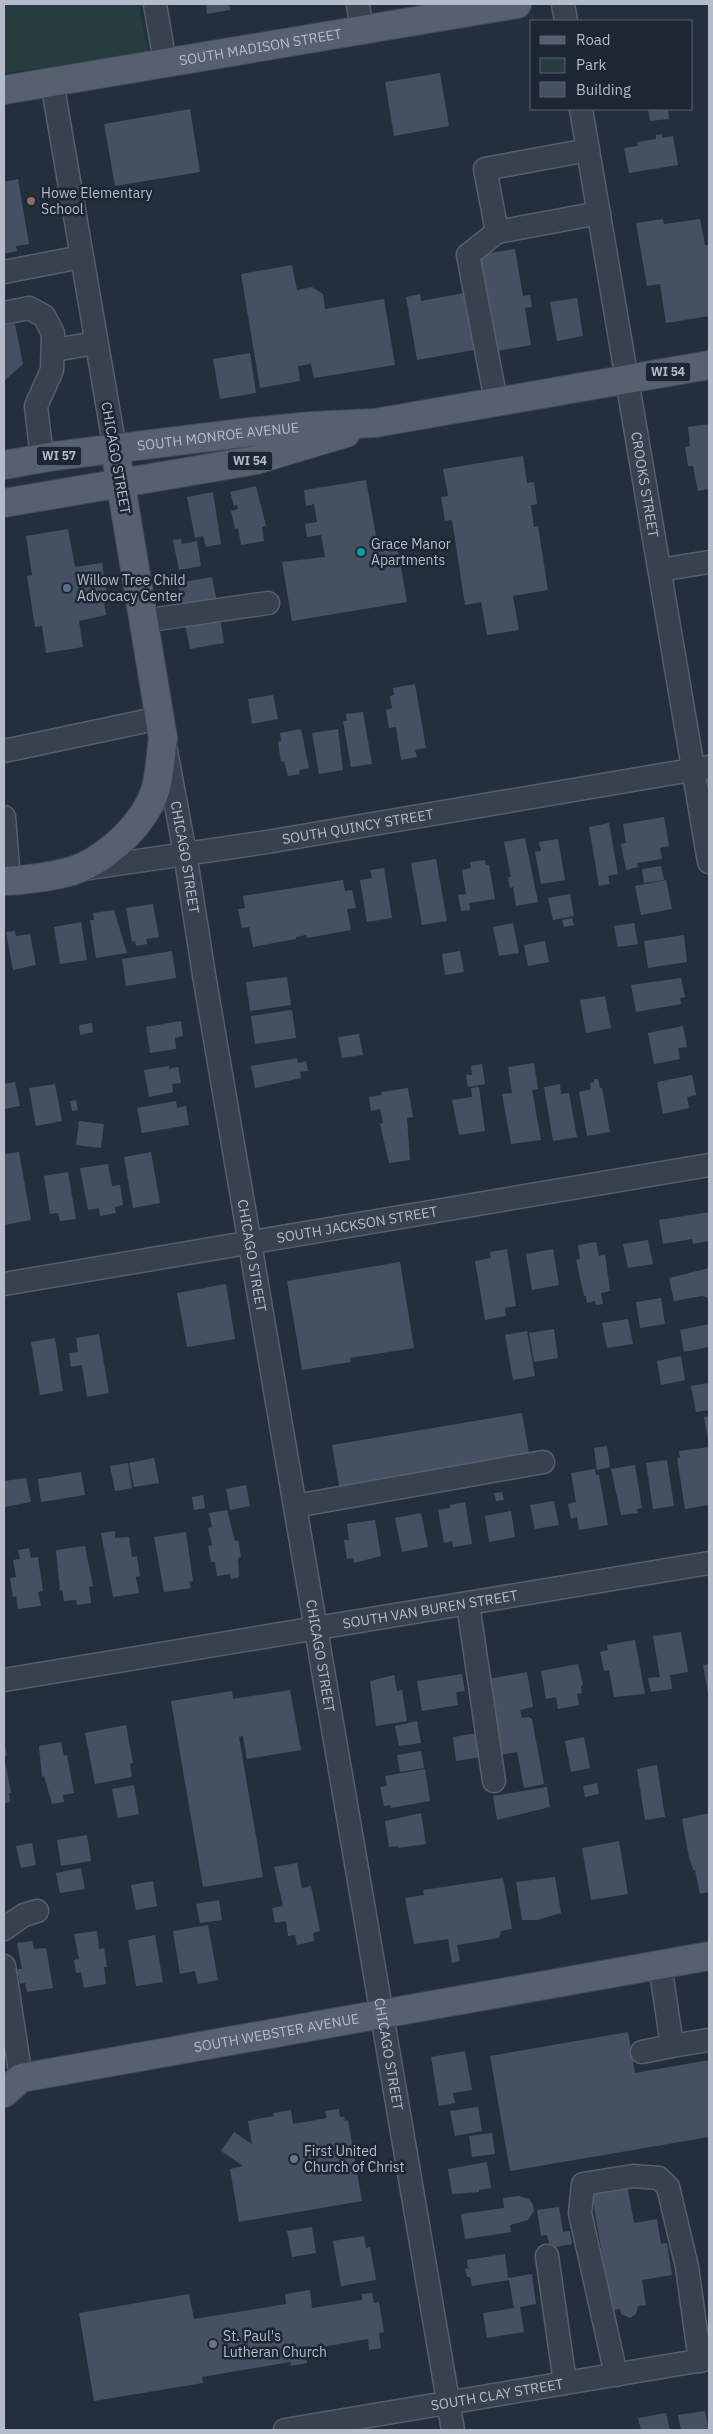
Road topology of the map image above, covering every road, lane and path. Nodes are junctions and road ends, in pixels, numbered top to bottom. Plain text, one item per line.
1 (155, 4) edge
2 (358, 4) edge
3 (517, 4) edge
4 (562, 4) edge
5 (566, 20) edge
6 (362, 31) junction
7 (165, 63) junction
8 (52, 82) junction
9 (4, 90) edge
10 (581, 110) edge
11 (588, 150) junction
12 (599, 213) junction
13 (497, 232) junction
14 (81, 257) junction
15 (4, 272) edge
16 (4, 313) edge
17 (96, 343) junction
18 (54, 350) junction
19 (709, 365) edge
20 (628, 378) junction
21 (496, 401) junction
22 (375, 423) junction
23 (114, 449) junction
24 (42, 458) junction
25 (4, 465) edge
26 (121, 485) junction
27 (4, 503) edge
28 (709, 562) edge
29 (660, 570) junction
30 (268, 603) dead end
31 (143, 621) junction
32 (162, 728) junction
33 (4, 751) edge
34 (701, 769) edge
35 (4, 818) edge
36 (185, 853) junction
37 (709, 862) edge
38 (72, 871) junction
39 (6, 881) edge
40 (709, 1165) edge
41 (250, 1243) junction
42 (4, 1284) edge
43 (543, 1462) dead end
44 (295, 1506) junction
45 (709, 1563) edge
46 (468, 1604) junction
47 (316, 1629) junction
48 (4, 1680) edge
49 (494, 1781) dead end
50 (37, 1912) dead end
51 (4, 1929) edge
52 (709, 1956) edge
53 (660, 1964) junction
54 (4, 1966) edge
55 (382, 2013) junction
56 (708, 2040) dead end
57 (672, 2046) junction
58 (642, 2052) dead end
59 (10, 2080) edge
60 (547, 2256) dead end
61 (705, 2360) edge
62 (616, 2375) junction
63 (565, 2383) junction
64 (448, 2403) junction
65 (285, 2430) edge
66 (453, 2430) edge

1 - 7 street
2 - 6 street
3 - 6 main road, SOUTH MADISON STREET
4 - 5 street
6 - 7 main road, SOUTH MADISON STREET
7 - 8 main road, SOUTH MADISON STREET
8 - 9 main road, SOUTH MADISON STREET
8 - 14 street, CHICAGO STREET
10 - 11 street, CROOKS STREET
11 - 12 street, CROOKS STREET
11 - 13 street
12 - 13 street
12 - 20 street, CROOKS STREET
13 - 21 street
14 - 15 street
14 - 17 street, CHICAGO STREET
16 - 18 street
17 - 18 street
17 - 23 street, CHICAGO STREET
18 - 24 street
19 - 20 main road, SOUTH MONROE AVENUE / WI 54
20 - 21 main road, SOUTH MONROE AVENUE / WI 54
20 - 29 street, CROOKS STREET
21 - 22 main road, SOUTH MONROE AVENUE / WI 54
22 - 23 main road, SOUTH MONROE AVENUE / WI 54
22 - 26 main road, SOUTH MONROE AVENUE / WI 54
23 - 24 main road, SOUTH MONROE AVENUE / WI 57
23 - 26 main road, CHICAGO STREET
24 - 25 main road, SOUTH MONROE AVENUE / WI 57
26 - 27 main road, SOUTH MONROE AVENUE / WI 54
26 - 31 main road, CHICAGO STREET
28 - 29 street
29 - 34 street, CROOKS STREET
30 - 31 street
31 - 32 main road, CHICAGO STREET
32 - 33 street
32 - 36 street, CHICAGO STREET
32 - 38 main road
34 - 36 street, SOUTH QUINCY STREET
34 - 37 street, CROOKS STREET
35 - 39 street
36 - 38 street, SOUTH QUINCY STREET
36 - 41 street, CHICAGO STREET
38 - 39 main road, SOUTH QUINCY STREET
40 - 41 street, SOUTH JACKSON STREET
41 - 42 street, SOUTH JACKSON STREET
41 - 44 street, CHICAGO STREET
43 - 44 street
44 - 47 street, CHICAGO STREET
45 - 46 street, SOUTH VAN BUREN STREET
46 - 47 street, SOUTH VAN BUREN STREET
46 - 49 street
47 - 48 street, SOUTH VAN BUREN STREET
47 - 55 street, CHICAGO STREET
50 - 51 street
52 - 53 main road, SOUTH WEBSTER AVENUE
53 - 55 main road, SOUTH WEBSTER AVENUE
53 - 57 street
54 - 59 street
55 - 59 main road, SOUTH WEBSTER AVENUE
55 - 64 street, CHICAGO STREET
56 - 57 street
57 - 58 street
60 - 63 street
61 - 62 street, SOUTH CLAY STREET
61 - 62 street
62 - 63 street, SOUTH CLAY STREET
63 - 64 street, SOUTH CLAY STREET
64 - 65 street, SOUTH CLAY STREET
64 - 66 street, CHICAGO STREET

